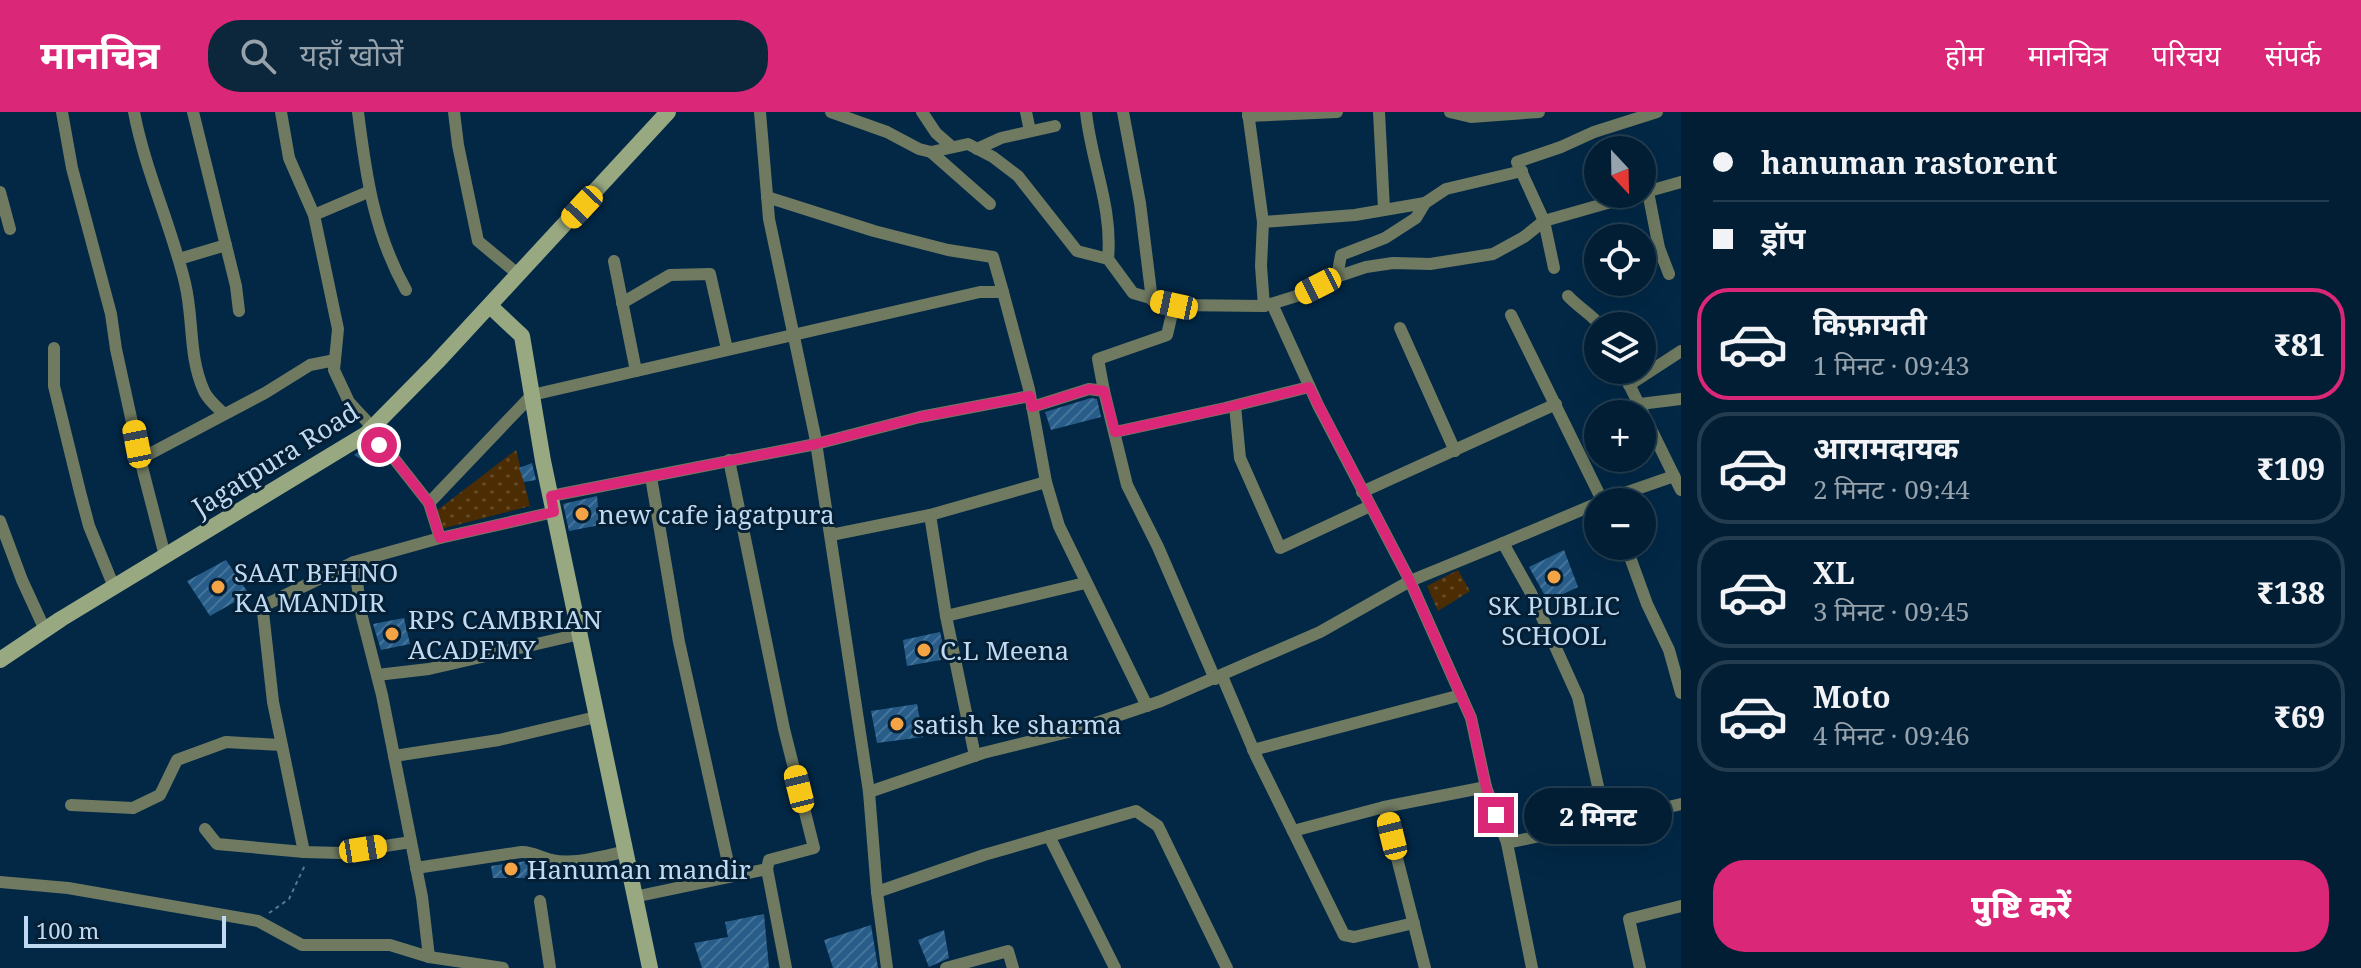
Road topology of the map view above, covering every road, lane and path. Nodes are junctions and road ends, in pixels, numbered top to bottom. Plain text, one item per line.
1 (62, 112) edge
2 (134, 112) edge
3 (193, 112) edge
4 (281, 112) edge
5 (358, 112) edge
6 (454, 112) edge
7 (668, 112) edge
8 (760, 112) edge
9 (831, 112) edge
10 (922, 112) edge
11 (1026, 112) edge
12 (1086, 112) edge
13 (1123, 112) edge
14 (1337, 112) edge
15 (1379, 112) edge
16 (1450, 112) edge
17 (1539, 112) edge
18 (1657, 112) edge
19 (1248, 114) edge
20 (1634, 116) edge
21 (1055, 126) dead end
22 (1030, 131) junction
23 (952, 147) junction
24 (977, 149) junction
25 (931, 152) junction
26 (1522, 171) junction
27 (1681, 182) edge
28 (1656, 189) edge
29 (0, 192) edge
30 (368, 192) junction
31 (767, 197) junction
32 (1425, 203) junction
33 (990, 204) dead end
34 (1590, 208) edge
35 (1647, 208) edge
36 (1384, 209) junction
37 (314, 215) junction
38 (1544, 221) junction
39 (1263, 222) junction
40 (10, 229) dead end
41 (226, 245) junction
42 (179, 259) junction
43 (1108, 259) junction
44 (614, 261) dead end
45 (1554, 268) dead end
46 (1669, 274) dead end
47 (519, 275) junction
48 (1337, 277) junction
49 (406, 290) dead end
50 (1003, 292) junction
51 (1568, 296) dead end
52 (1152, 300) junction
53 (622, 303) junction
54 (1174, 305) junction
55 (1268, 305) junction
56 (490, 306) junction
57 (239, 311) dead end
58 (1588, 312) edge
59 (1511, 315) dead end
60 (1400, 328) dead end
61 (793, 333) junction
62 (54, 348) dead end
63 (727, 349) junction
64 (1681, 351) edge
65 (335, 360) junction
66 (636, 371) junction
67 (1629, 385) joint
68 (1309, 387) junction
69 (1104, 391) junction
70 (532, 395) junction
71 (1681, 399) edge
72 (1638, 400) edge
73 (1031, 401) junction
74 (1656, 402) edge
75 (1556, 404) junction
76 (1235, 406) junction
77 (224, 414) junction
78 (370, 431) junction
79 (1115, 432) junction
80 (1656, 438) edge
81 (816, 444) junction
82 (1455, 451) junction
83 (140, 459) junction
84 (729, 460) junction
85 (1674, 476) junction
86 (651, 477) junction
87 (1046, 482) junction
88 (1595, 488) edge
89 (1640, 488) edge
90 (1681, 490) edge
91 (1362, 492) junction
92 (429, 503) junction
93 (552, 504) junction
94 (1370, 506) junction
95 (1584, 509) edge
96 (930, 515) junction
97 (0, 521) edge
98 (831, 535) junction
99 (440, 538) junction
100 (1503, 543) junction
101 (165, 556) junction
102 (1631, 560) edge
103 (354, 562) junction
104 (1410, 581) junction
105 (1085, 583) junction
106 (114, 587) junction
107 (946, 616) junction
108 (45, 630) junction
109 (580, 634) junction
110 (1675, 648) edge
111 (0, 660) edge
112 (377, 675) junction
113 (1219, 678) junction
114 (1681, 693) edge
115 (1461, 695) junction
116 (1147, 706) junction
117 (596, 717) junction
118 (281, 745) junction
119 (1253, 750) junction
120 (394, 756) junction
121 (975, 756) junction
122 (1486, 787) junction
123 (869, 792) junction
124 (1681, 804) edge
125 (71, 805) dead end
126 (1384, 807) junction
127 (1606, 822) junction
128 (205, 829) dead end
129 (1293, 831) junction
130 (1049, 836) junction
131 (411, 842) junction
132 (1507, 843) junction
133 (304, 852) junction
134 (624, 852) junction
135 (416, 868) junction
136 (767, 869) junction
137 (731, 876) junction
138 (0, 882) edge
139 (877, 892) junction
140 (634, 897) junction
141 (540, 901) dead end
142 (1681, 906) edge
143 (258, 921) junction
144 (1414, 923) junction
145 (429, 957) junction
146 (503, 968) edge
147 (550, 968) edge
148 (650, 968) edge
149 (786, 968) edge
150 (887, 968) edge
151 (946, 968) edge
152 (1013, 968) edge
153 (1115, 968) edge
154 (1227, 968) edge
155 (1425, 968) edge
156 (1532, 968) edge
157 (1640, 968) edge

1 - 83 street
2 - 42 street
3 - 41 street
4 - 37 street
5 - 30 street
6 - 47 street
7 - 47 street, Jagatpura Road
8 - 31 street
9 - 25 street
10 - 23 street
11 - 22 street
12 - 43 street
13 - 52 street
14 - 19 street
15 - 36 street
16 - 17 street
18 - 20 street
19 - 39 street
20 - 26 street
21 - 22 street
22 - 24 street
23 - 24 street
23 - 25 street
24 - 43 street
25 - 33 street
26 - 32 street
26 - 38 street
27 - 28 street
29 - 40 street
30 - 37 street
30 - 49 street
31 - 50 street
31 - 61 street
32 - 36 street
32 - 48 street
34 - 38 street
35 - 46 street
36 - 39 street
37 - 65 street
38 - 45 street
38 - 48 street
39 - 55 street
41 - 42 street
41 - 57 street
42 - 77 street
43 - 52 street
44 - 53 street
47 - 56 street, Jagatpura Road
48 - 55 street
50 - 61 street
50 - 73 street
51 - 58 street
52 - 54 street
53 - 63 street
53 - 66 street
54 - 55 street
54 - 69 street
55 - 68 street
56 - 70 street
56 - 78 street, Jagatpura Road
59 - 75 street
60 - 82 street
61 - 63 street
61 - 81 street
62 - 106 street
63 - 66 street
64 - 67 street
65 - 77 street
65 - 78 street
66 - 70 street
67 - 72 street
68 - 76 street
68 - 91 street
69 - 73 street
69 - 79 street
70 - 92 street
70 - 93 street
71 - 74 street
73 - 81 street
73 - 87 street
75 - 82 street
75 - 88 street
76 - 79 street
76 - 94 street
77 - 83 street
78 - 92 street
78 - 101 street, Jagatpura Road
79 - 113 street
80 - 85 street
81 - 84 street
81 - 98 street
82 - 91 street
83 - 101 street
84 - 86 street
84 - 136 street
85 - 89 street
85 - 90 street
86 - 93 street
86 - 137 street
87 - 96 street
87 - 105 street
91 - 94 street
92 - 99 street
93 - 99 street
93 - 109 street
94 - 104 street
95 - 100 street
96 - 98 street
96 - 107 street
97 - 108 street
98 - 123 street
99 - 103 street
100 - 104 street
100 - 127 street
101 - 106 street, Jagatpura Road
102 - 110 street
103 - 112 street
103 - 118 street
104 - 113 street
104 - 115 street
105 - 107 street
105 - 116 street
106 - 108 street, Jagatpura Road
107 - 121 street
108 - 111 street, Jagatpura Road
109 - 112 street
109 - 117 street
110 - 114 street
112 - 120 street
113 - 116 street
113 - 119 street
115 - 119 street
115 - 122 street
116 - 121 street
117 - 120 street
117 - 134 street
118 - 125 street
118 - 133 street
119 - 129 street
120 - 131 street
121 - 123 street
122 - 126 street
122 - 132 street
123 - 139 street
124 - 127 street
126 - 129 street
126 - 144 street
127 - 132 street
128 - 133 street
129 - 144 street
130 - 139 street
130 - 153 street
130 - 154 street
131 - 133 street
131 - 135 street
132 - 156 street
133 - 143 path
134 - 135 street
134 - 140 street
135 - 145 street
136 - 137 street
136 - 149 street
137 - 140 street
138 - 143 street
139 - 150 street
140 - 148 street
141 - 147 street
142 - 157 street
143 - 145 street
144 - 155 street
145 - 146 street
151 - 152 street

